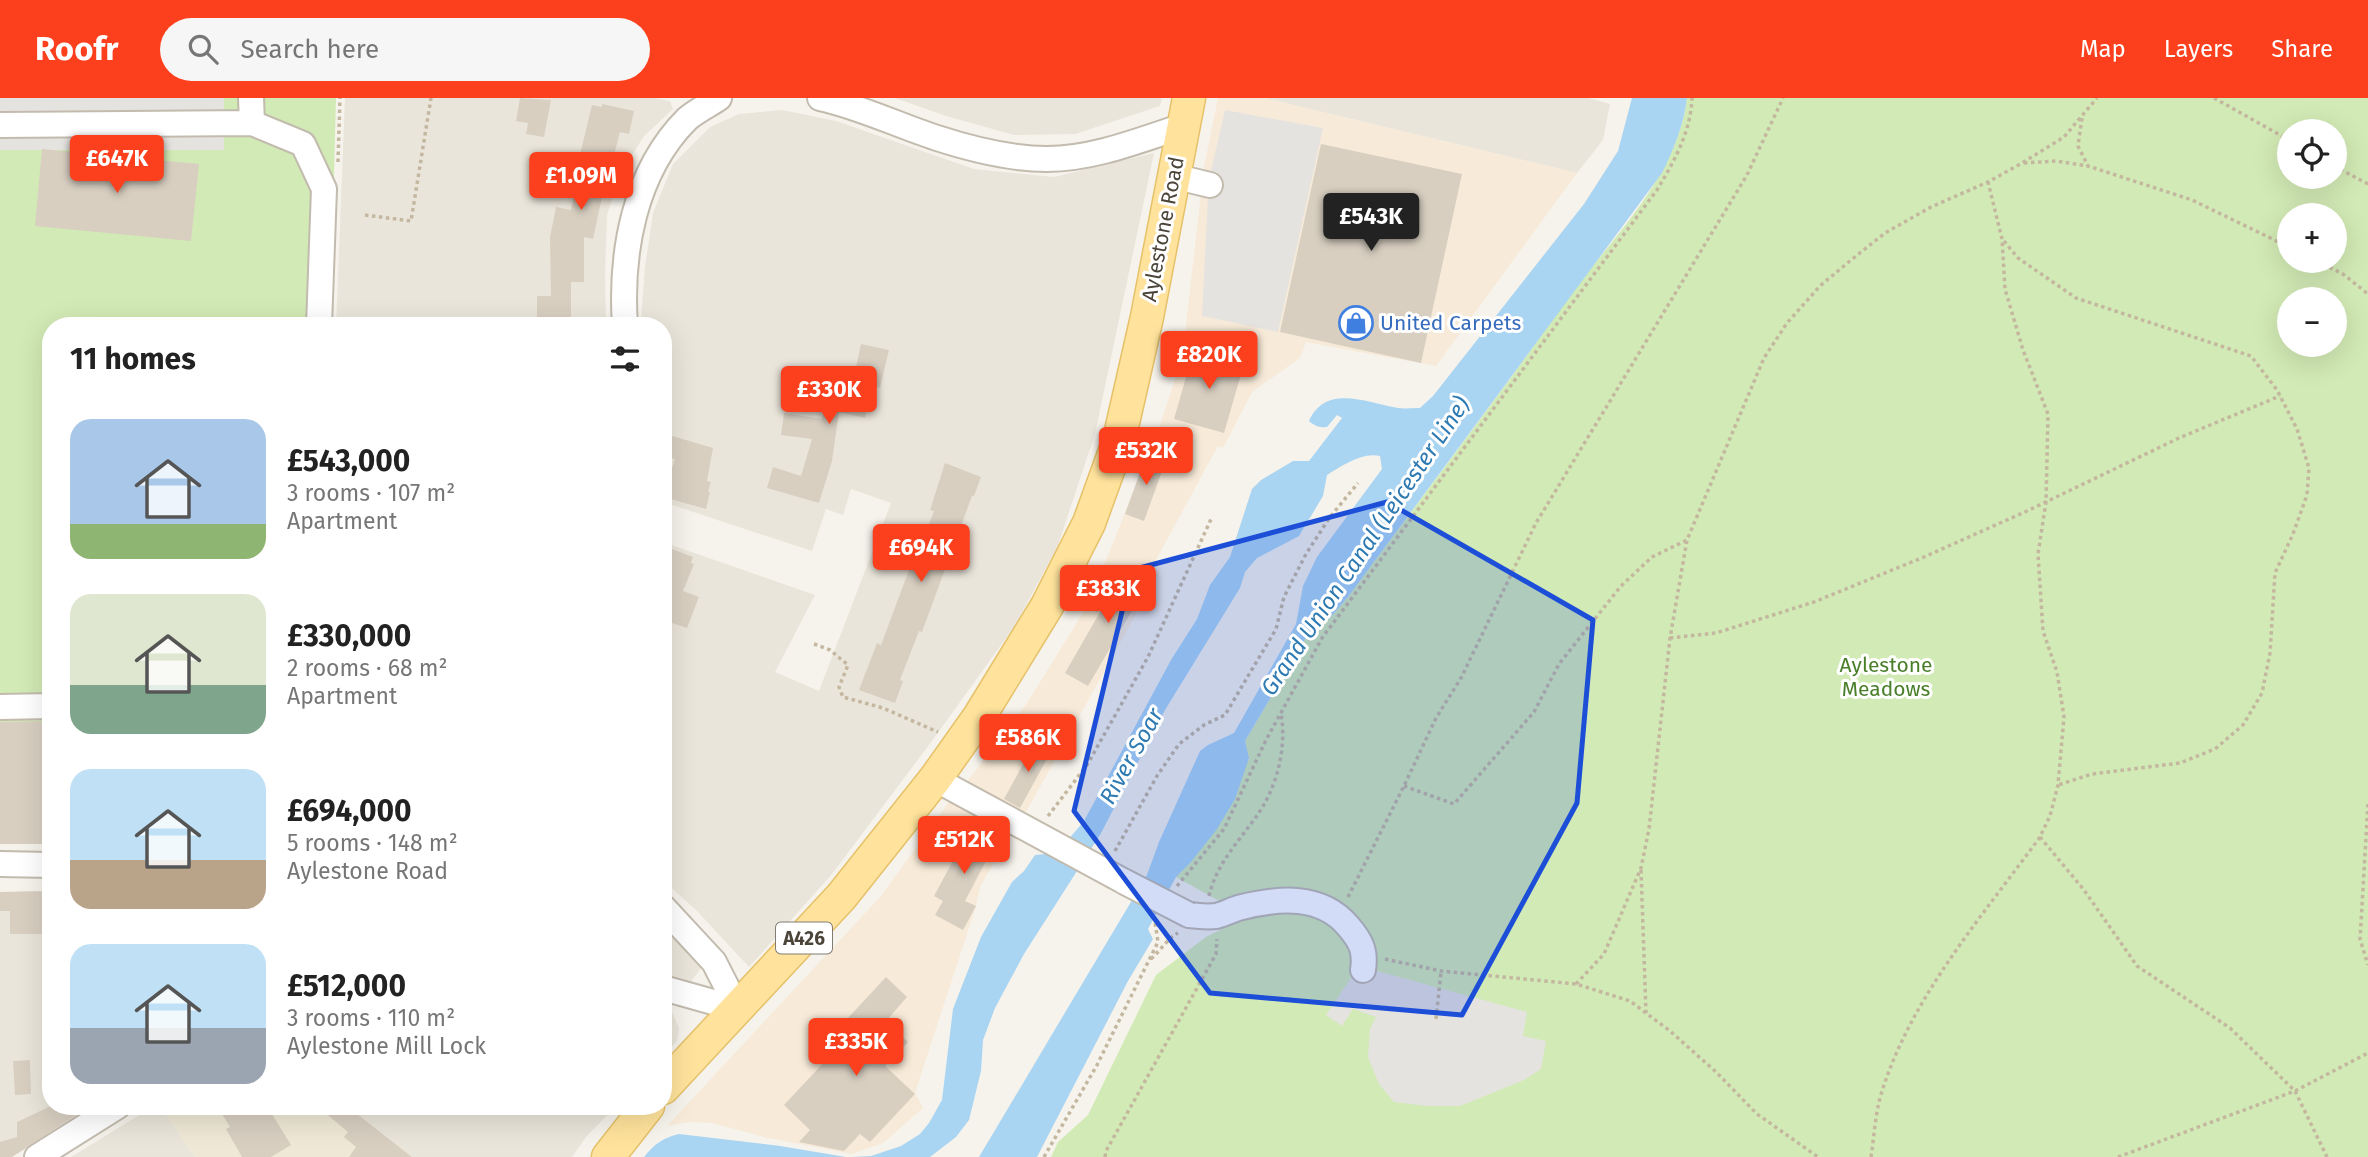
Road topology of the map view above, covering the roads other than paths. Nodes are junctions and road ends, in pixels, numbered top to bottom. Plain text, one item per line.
1 (251, 98) edge
2 (719, 98) edge
3 (820, 98) edge
4 (1186, 112) edge
5 (252, 123) junction
6 (0, 125) edge
7 (1173, 176) junction
8 (1210, 185) dead end
9 (319, 317) edge
10 (625, 317) edge
11 (42, 706) edge
12 (0, 707) edge
13 (935, 779) junction
14 (0, 864) edge
15 (42, 865) edge
16 (672, 917) edge
17 (1364, 962) road end
18 (672, 991) edge
19 (738, 1009) junction
20 (672, 1079) edge
21 (103, 1115) edge
22 (641, 1115) edge
23 (37, 1157) edge
24 (608, 1157) edge

1 - 5 street
2 - 10 street
3 - 4 street
4 - 7 main road, Aylestone Road / A426
5 - 6 street
5 - 9 street
7 - 8 street
7 - 13 main road, Aylestone Road / A426
11 - 12 street
13 - 17 street, bridge
13 - 19 main road, Aylestone Road / A426
14 - 15 street
16 - 19 street
18 - 19 street
19 - 20 main road, Aylestone Road / A426
21 - 23 street
22 - 24 main road

